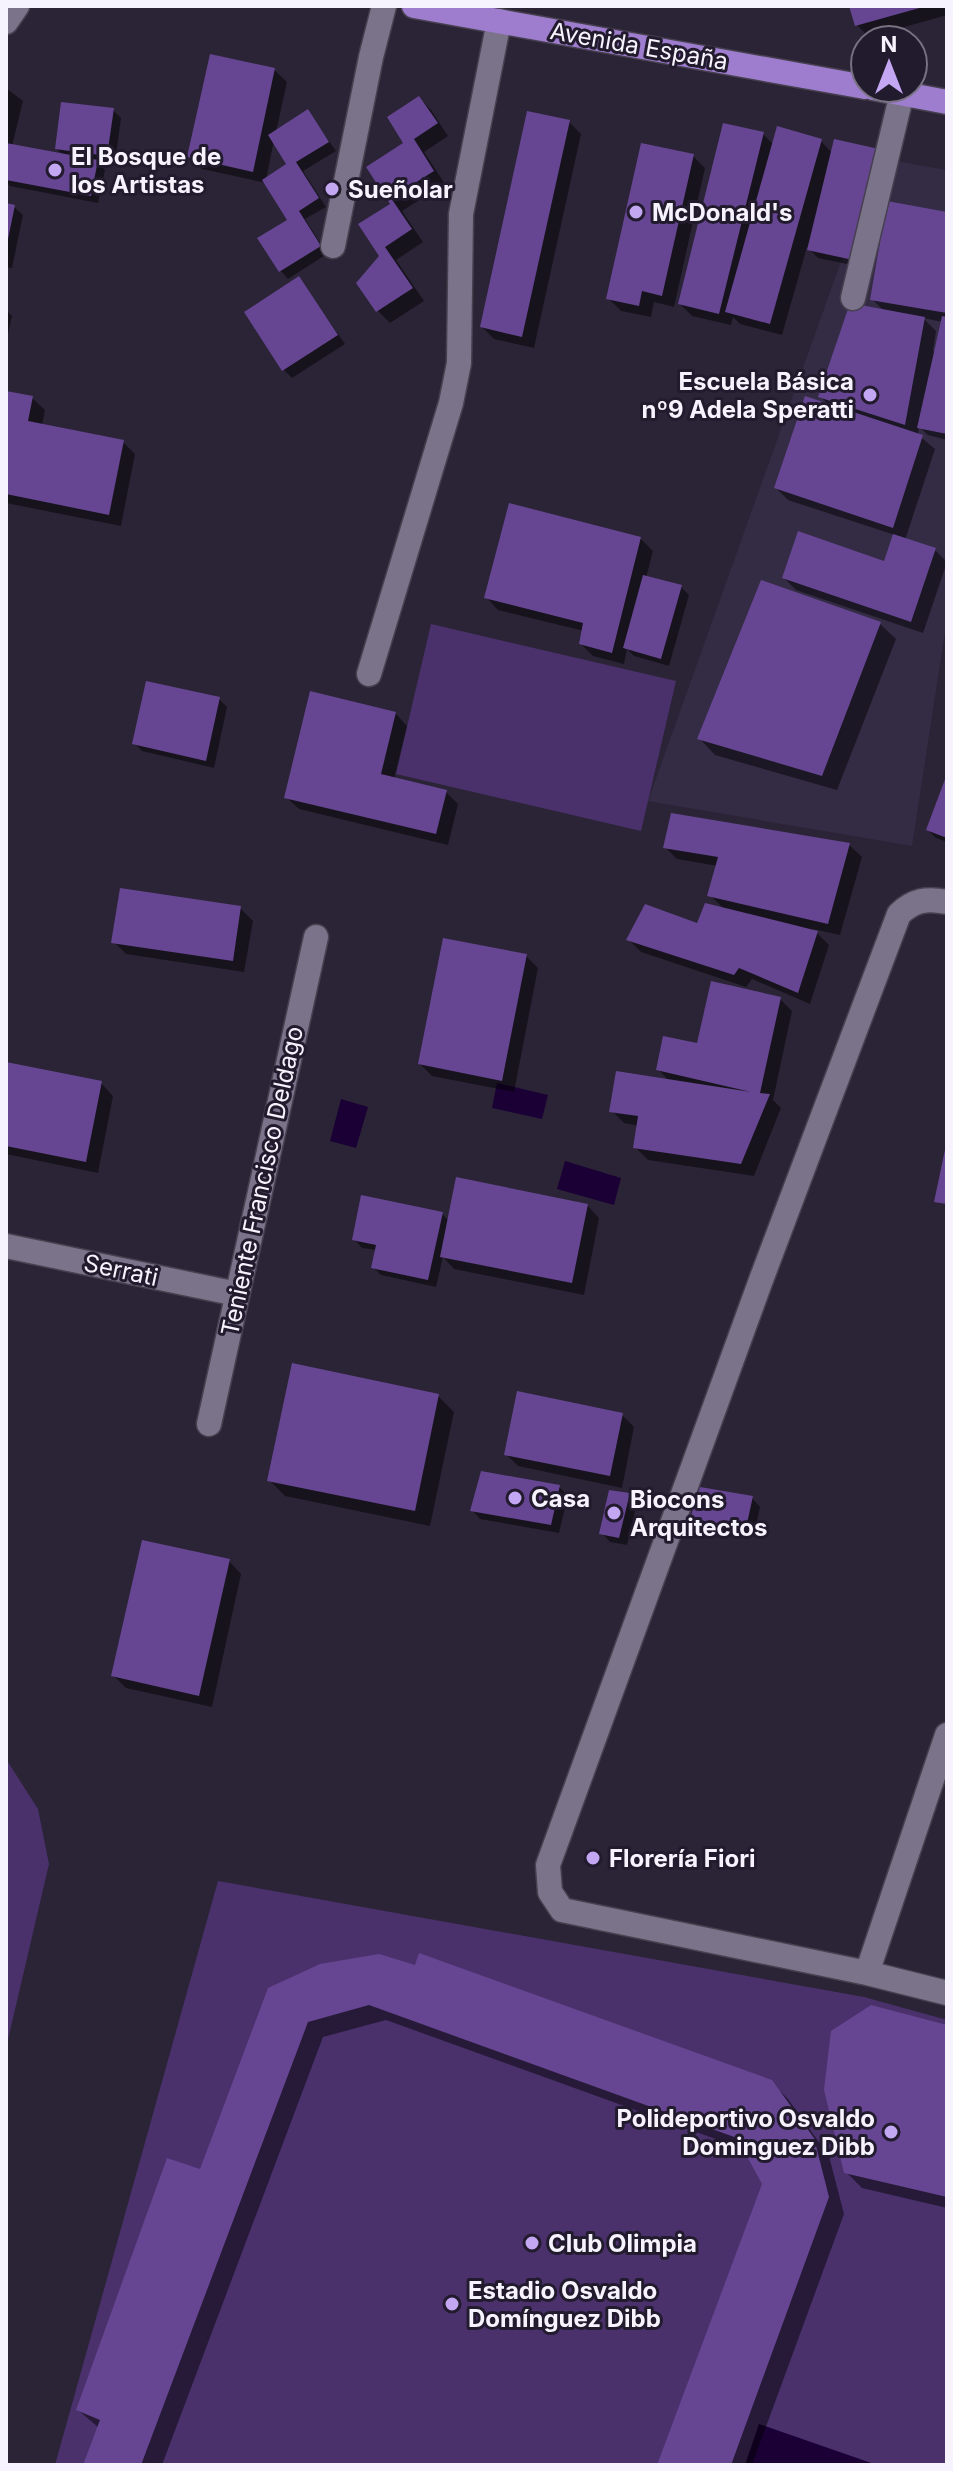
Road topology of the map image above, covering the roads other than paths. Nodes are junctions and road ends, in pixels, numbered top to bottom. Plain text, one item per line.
1 (17, 6) edge
2 (384, 6) edge
3 (426, 7) edge
4 (499, 21) junction
5 (6, 22) edge
6 (849, 84) edge
7 (899, 104) edge
8 (333, 246) dead end
9 (853, 298) dead end
10 (369, 674) dead end
11 (947, 902) edge
12 (316, 937) dead end
13 (6, 1246) edge
14 (237, 1294) junction
15 (209, 1424) dead end
16 (947, 1735) edge
17 (867, 1973) junction
18 (947, 1993) edge

1 - 5 street
2 - 8 street
3 - 4 main road, Avenida España
4 - 6 main road, Avenida España
4 - 10 street
7 - 9 street
11 - 17 street
12 - 14 street, Teniente Francisco Deldago
13 - 14 street, Serrati
14 - 15 street, Teniente Francisco Deldago
16 - 17 street
17 - 18 street

